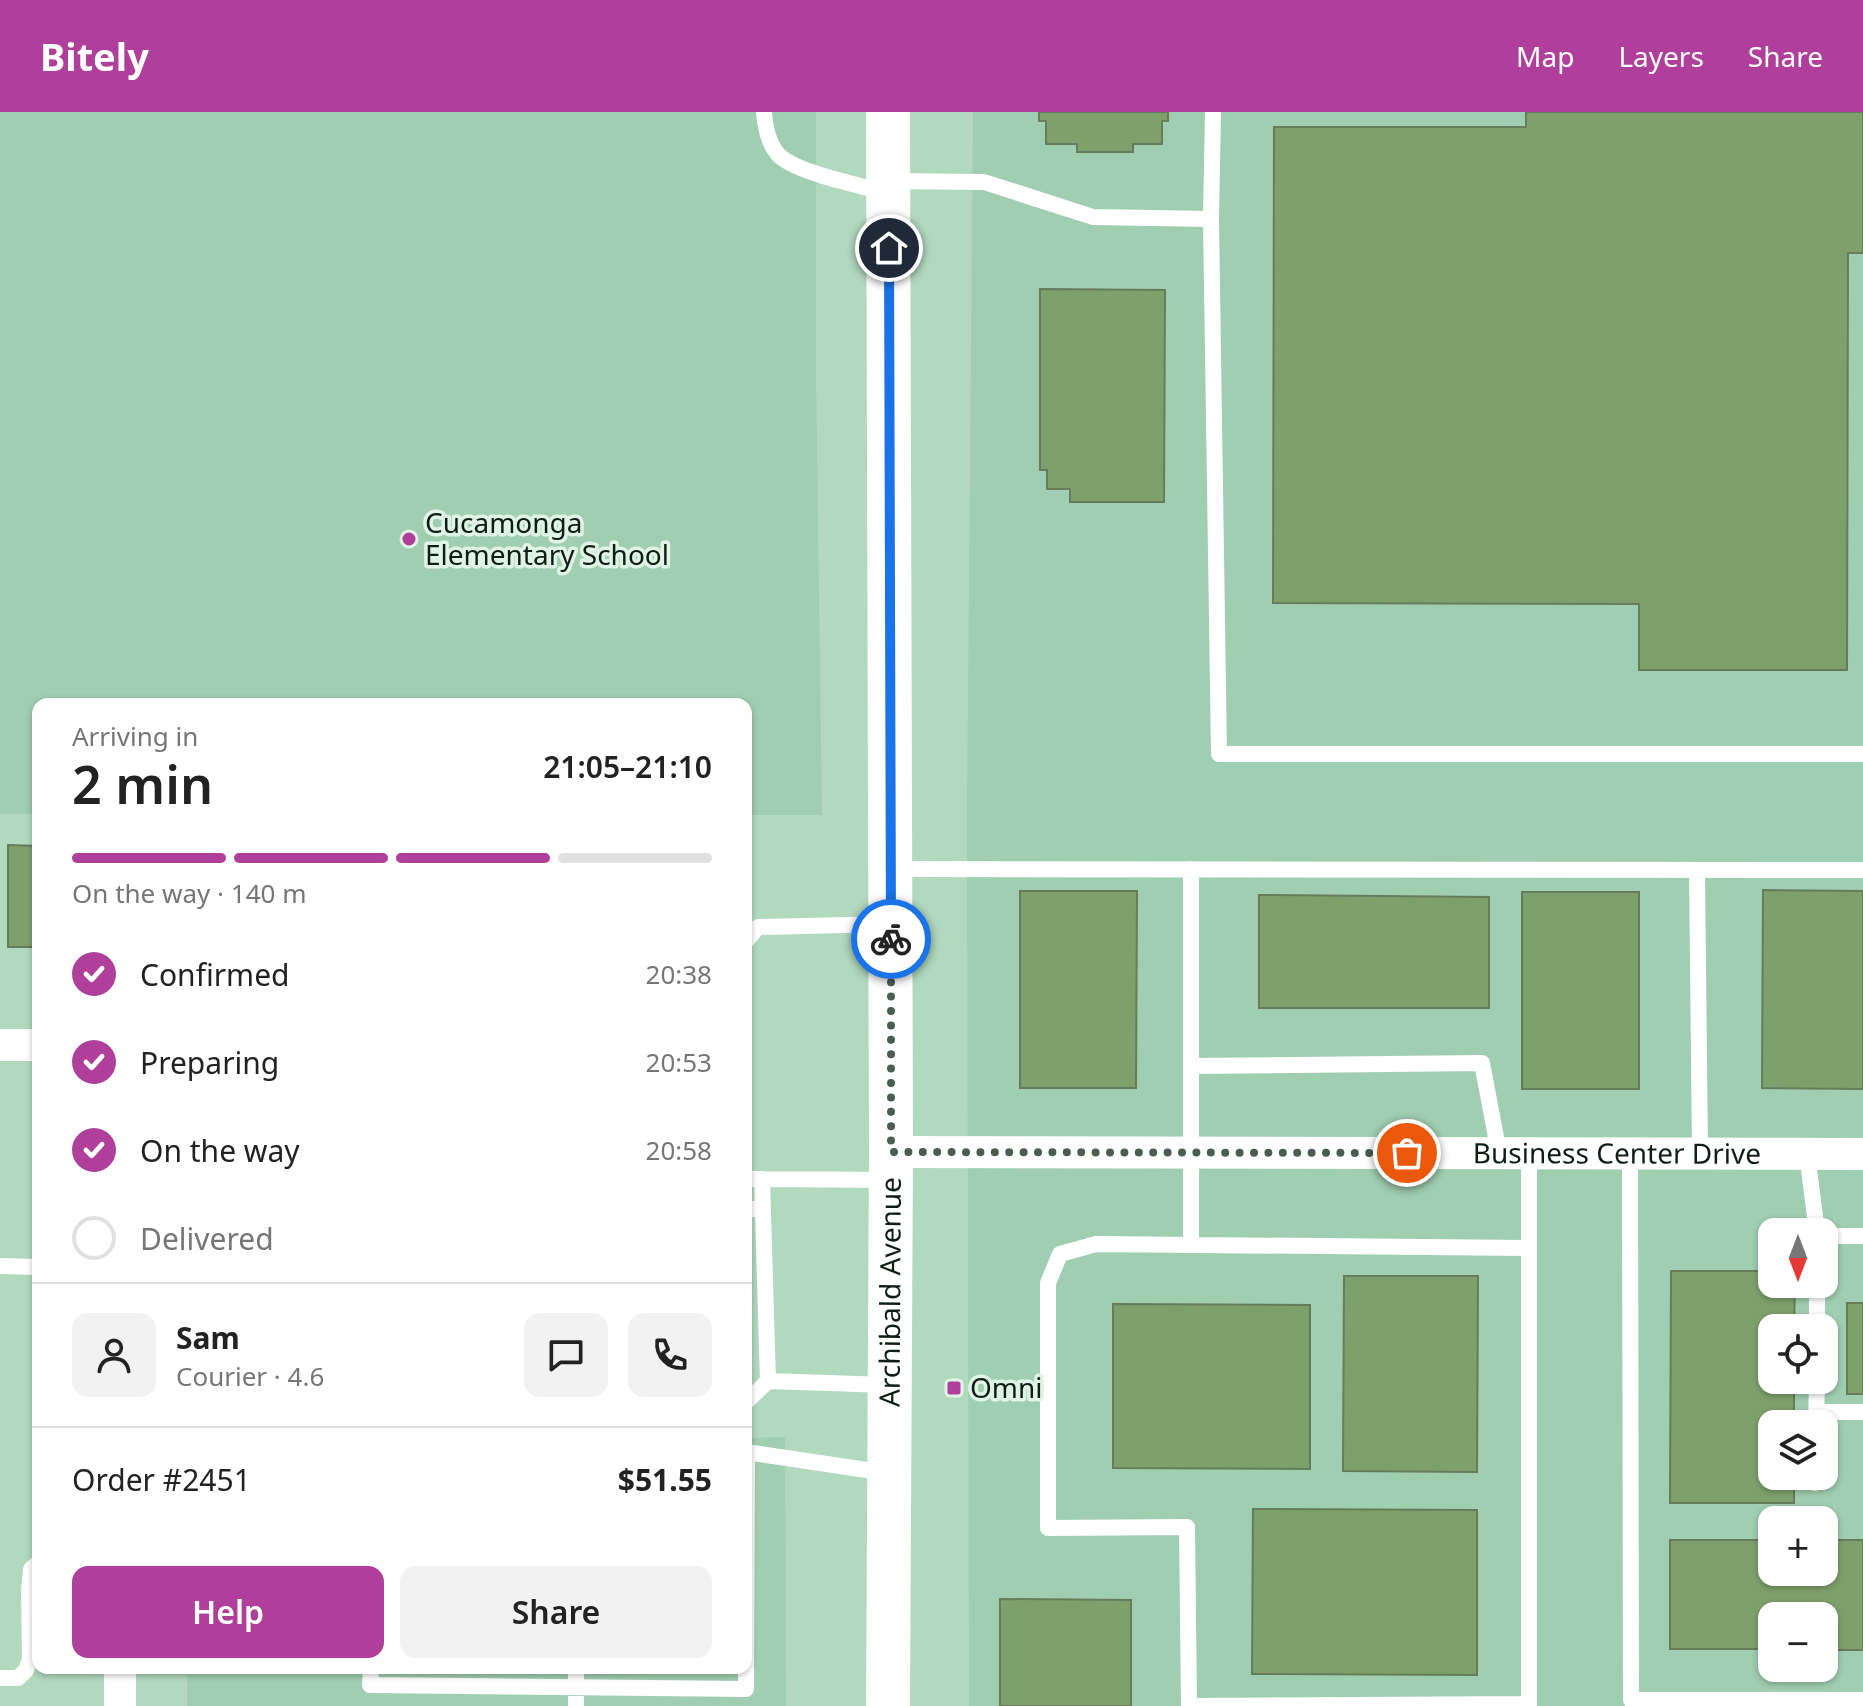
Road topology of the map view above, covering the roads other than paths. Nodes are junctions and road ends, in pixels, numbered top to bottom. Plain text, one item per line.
1 (764, 112) edge
2 (888, 112) edge
3 (1213, 112) edge
4 (888, 188) junction
5 (1211, 219) junction
6 (1863, 754) edge
7 (891, 869) junction
8 (1191, 869) junction
9 (1697, 870) junction
10 (1863, 870) edge
11 (891, 924) junction
12 (752, 934) edge
13 (0, 1045) edge
14 (32, 1045) edge
15 (1191, 1066) junction
16 (1514, 1153) junction
17 (1630, 1153) junction
18 (1700, 1153) junction
19 (1192, 1154) junction
20 (1807, 1154) junction
21 (1863, 1154) edge
22 (891, 1166) junction
23 (754, 1177) edge
24 (755, 1209) edge
25 (1815, 1218) edge
26 (1838, 1236) edge
27 (1863, 1236) edge
28 (1191, 1245) junction
29 (1529, 1248) junction
30 (0, 1266) edge
31 (32, 1267) edge
32 (768, 1381) junction
33 (890, 1385) junction
34 (752, 1396) edge
35 (1863, 1412) edge
36 (1838, 1415) edge
37 (752, 1453) edge
38 (889, 1474) junction
39 (32, 1568) edge
40 (120, 1674) edge
41 (371, 1674) edge
42 (576, 1674) edge
43 (746, 1674) edge
44 (0, 1678) edge
45 (576, 1688) junction
46 (1863, 1700) edge
47 (1529, 1705) edge
48 (120, 1706) edge
49 (576, 1706) edge
50 (888, 1706) edge
51 (1189, 1706) edge

1 - 4 lane
2 - 4 main road, Archibald Avenue
3 - 5 lane
4 - 5 lane
4 - 7 main road, Archibald Avenue
5 - 6 lane
7 - 8 lane
7 - 11 main road, Archibald Avenue
8 - 9 lane
8 - 15 lane
9 - 10 lane
9 - 18 lane
11 - 12 lane
11 - 22 main road, Archibald Avenue
13 - 14 street
15 - 16 lane
15 - 19 lane
16 - 17 street, Business Center Drive
16 - 19 street, Business Center Drive
16 - 29 lane
17 - 18 street, Business Center Drive
17 - 46 lane
18 - 20 street, Business Center Drive
19 - 22 street, Business Center Drive
19 - 28 lane
20 - 21 street, Business Center Drive
20 - 25 lane
22 - 23 lane
22 - 33 main road, Archibald Avenue
23 - 24 lane
24 - 32 lane
26 - 27 lane
28 - 29 lane
28 - 51 lane
29 - 47 lane
30 - 31 lane
32 - 33 lane
32 - 34 lane
33 - 38 main road, Archibald Avenue
35 - 36 lane
37 - 38 lane
38 - 50 main road, Archibald Avenue
39 - 44 lane
40 - 48 street
41 - 45 lane
42 - 45 lane
43 - 45 lane
45 - 49 lane
47 - 51 lane

